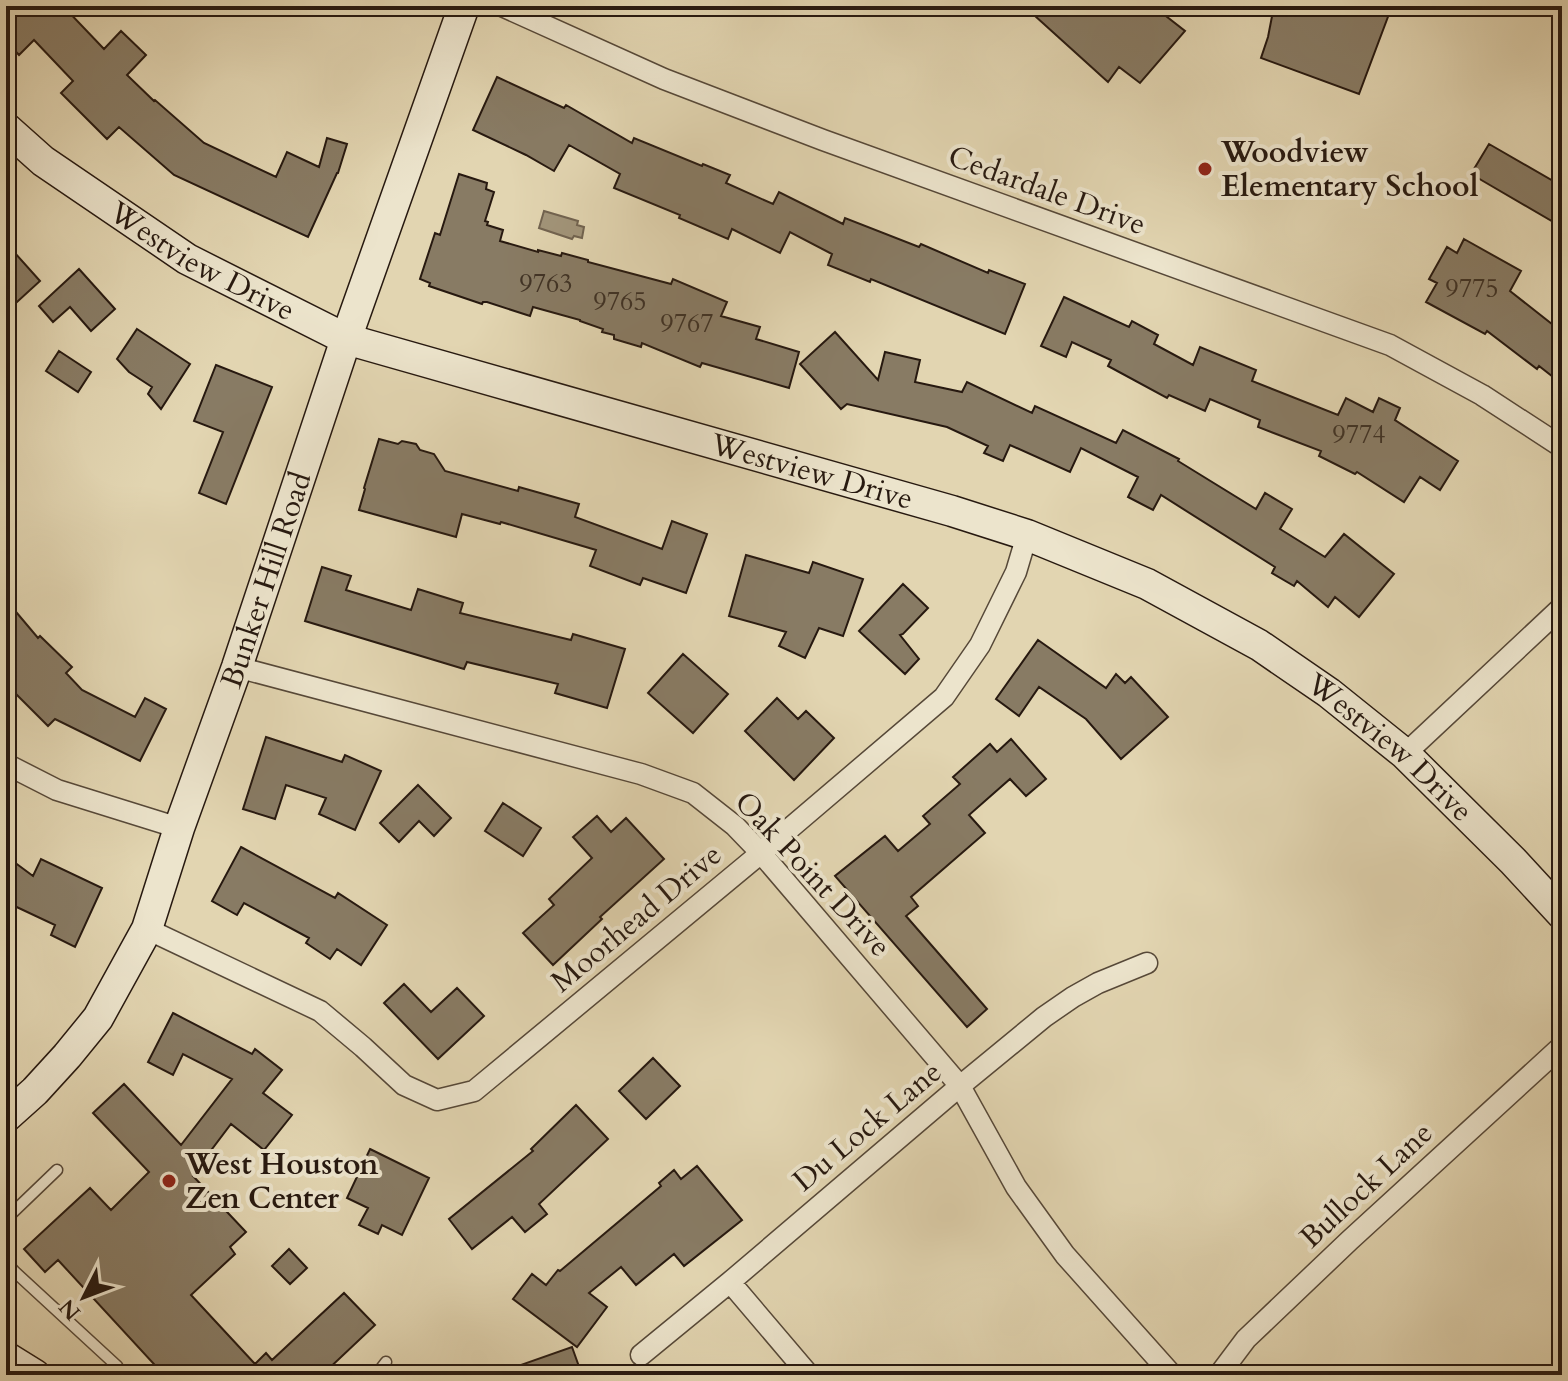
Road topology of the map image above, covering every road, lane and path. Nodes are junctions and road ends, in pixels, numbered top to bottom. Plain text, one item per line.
1 (464, 6) edge
2 (502, 6) edge
3 (6, 128) edge
4 (346, 339) junction
5 (1562, 447) edge
6 (1027, 535) junction
7 (1562, 607) edge
8 (237, 667) junction
9 (1405, 754) junction
10 (6, 764) edge
11 (179, 828) junction
12 (761, 853) junction
13 (1562, 914) edge
14 (147, 929) junction
15 (1147, 963) dead end
16 (1562, 1046) edge
17 (960, 1086) junction
18 (6, 1117) edge
19 (57, 1170) dead end
20 (6, 1219) edge
21 (6, 1262) edge
22 (730, 1282) junction
23 (641, 1355) dead end
24 (6, 1357) edge
25 (386, 1362) dead end
26 (35, 1375) edge
27 (122, 1375) edge
28 (376, 1375) edge
29 (809, 1375) edge
30 (1172, 1375) edge
31 (1219, 1375) edge

1 - 4 main road, Bunker Hill Road
2 - 5 street, Cedardale Drive
3 - 4 main road, Westview Drive
4 - 6 main road, Westview Drive
4 - 8 main road, Bunker Hill Road
6 - 9 main road, Westview Drive
6 - 12 street, Moorhead Drive
7 - 9 street
8 - 11 main road, Bunker Hill Road
8 - 12 street, Oak Point Drive
9 - 13 main road, Westview Drive
10 - 11 street
11 - 14 main road, Bunker Hill Road
12 - 14 street, Moorhead Drive
12 - 17 street, Oak Point Drive
14 - 18 main road, Bunker Hill Road
15 - 17 street, Du Lock Lane
16 - 31 street, Bullock Lane
17 - 22 street, Du Lock Lane
17 - 30 street, Oak Point Drive
19 - 20 lane
21 - 27 lane
22 - 23 street, Du Lock Lane
22 - 29 street
24 - 26 main road
25 - 28 lane

